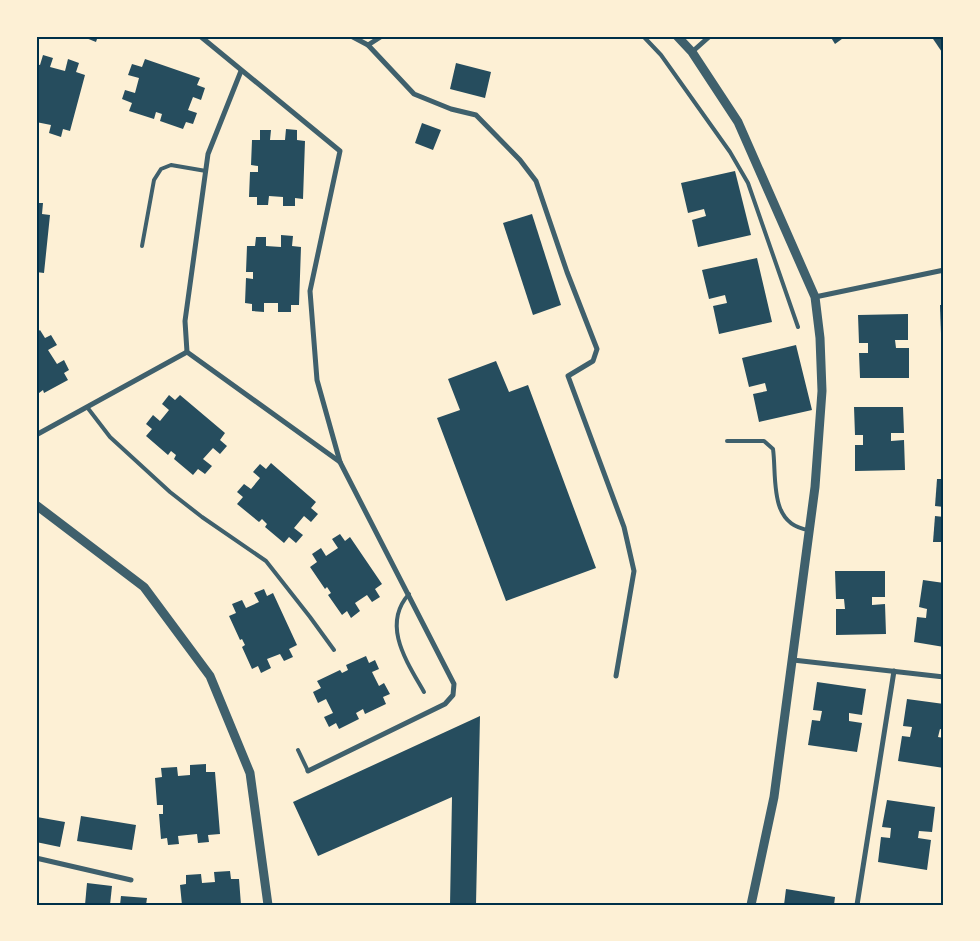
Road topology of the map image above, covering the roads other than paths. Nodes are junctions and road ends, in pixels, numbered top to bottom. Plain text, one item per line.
1 (200, 36) edge
2 (352, 36) edge
3 (382, 36) edge
4 (643, 36) edge
5 (678, 36) edge
6 (710, 36) edge
7 (368, 45) junction
8 (692, 52) junction
9 (241, 71) junction
10 (206, 172) junction
11 (142, 246) dead end
12 (944, 270) edge
13 (815, 297) junction
14 (798, 327) dead end
15 (186, 352) junction
16 (87, 407) junction
17 (36, 435) edge
18 (727, 441) dead end
19 (340, 462) junction
20 (36, 505) edge
21 (810, 530) junction
22 (409, 594) junction
23 (334, 650) dead end
24 (793, 660) junction
25 (894, 671) junction
26 (616, 676) dead end
27 (944, 677) edge
28 (424, 692) dead end
29 (298, 750) dead end
30 (308, 771) joint
31 (36, 858) edge
32 (131, 880) dead end
33 (268, 905) edge
34 (751, 905) edge
35 (857, 905) edge

1 - 9 street
2 - 7 street
3 - 7 street
4 - 14 lane
5 - 8 street
6 - 8 street
7 - 26 street
8 - 13 street
9 - 10 street
9 - 19 street
10 - 11 lane
10 - 15 street
12 - 13 street
13 - 21 street
15 - 16 street
15 - 19 street
16 - 17 street
16 - 23 lane
18 - 21 lane
19 - 22 street
20 - 33 street
21 - 24 street
22 - 28 lane
22 - 30 street
24 - 25 street
24 - 34 street
25 - 27 street
25 - 35 street
29 - 30 lane
31 - 32 street

